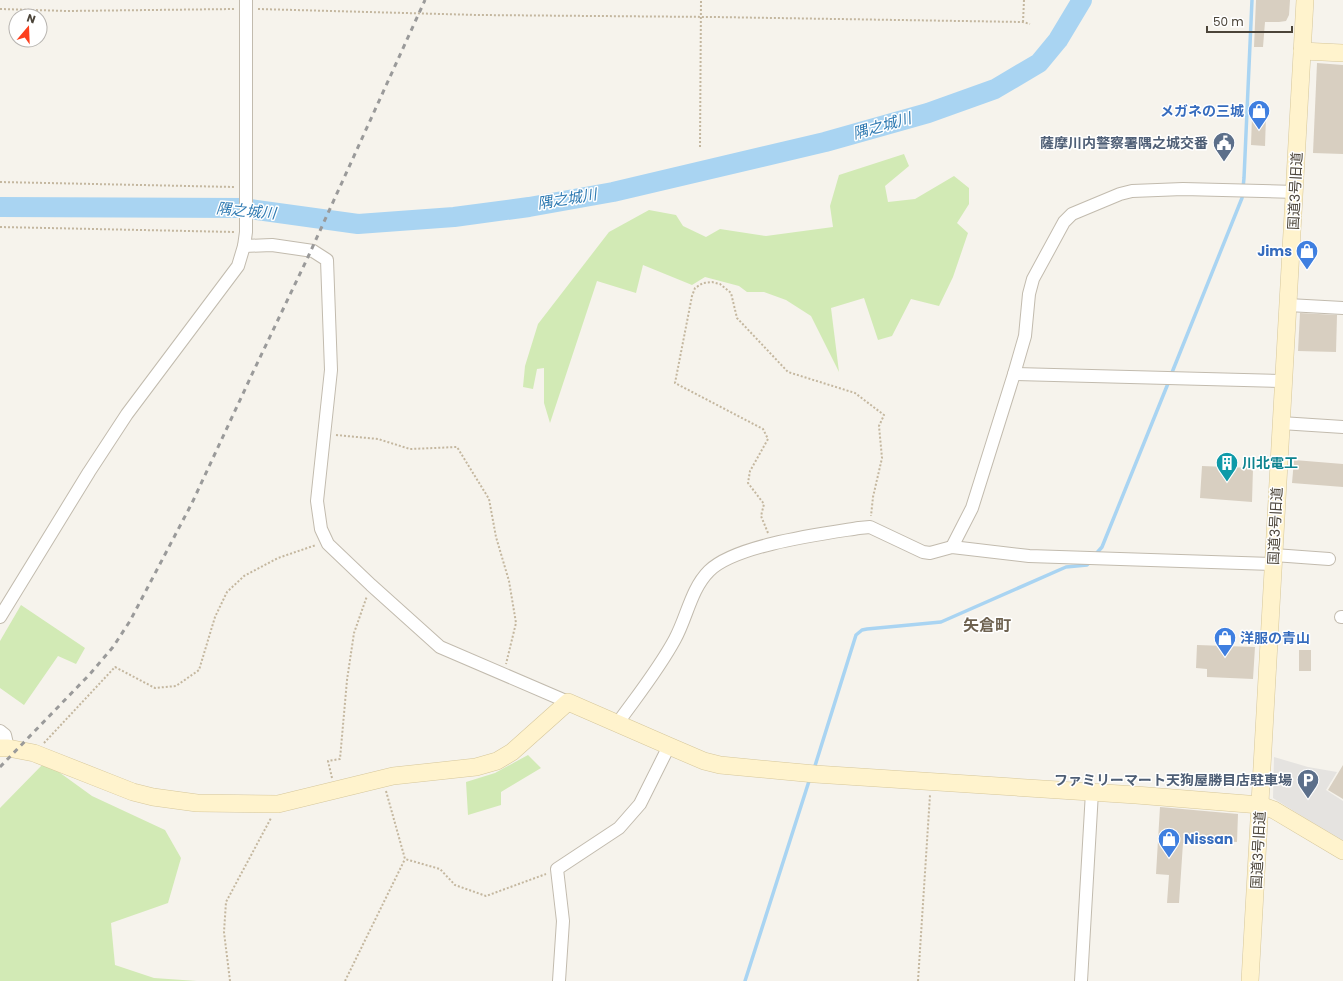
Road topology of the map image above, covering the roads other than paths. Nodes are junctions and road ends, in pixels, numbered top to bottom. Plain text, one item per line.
1 (1305, 0) edge
2 (246, 5) edge
3 (1302, 51) junction
4 (1343, 54) edge
5 (1296, 192) junction
6 (244, 246) junction
7 (1288, 305) junction
8 (1343, 308) edge
9 (1014, 374) junction
10 (1283, 381) junction
11 (1281, 423) junction
12 (1343, 427) edge
13 (952, 548) junction
14 (1274, 559) junction
15 (1329, 559) dead end
16 (0, 617) edge
17 (568, 702) junction
18 (618, 724) junction
19 (0, 731) edge
20 (669, 746) junction
21 (4, 748) edge
22 (1092, 792) junction
23 (1260, 805) junction
24 (1343, 851) edge
25 (559, 981) edge
26 (1081, 981) edge
27 (1250, 981) edge

1 - 3 street, 国道3号旧道
2 - 6 street
3 - 4 street
3 - 5 street, 国道3号旧道
5 - 7 street, 国道3号旧道
5 - 9 street
6 - 16 street
6 - 17 street
7 - 8 street
7 - 10 street, 国道3号旧道
9 - 10 street
9 - 13 street
10 - 11 street, 国道3号旧道
11 - 12 street
11 - 14 street, 国道3号旧道
13 - 14 street
13 - 18 street
14 - 15 street
14 - 23 street, 国道3号旧道
17 - 18 street
17 - 21 street
18 - 20 street
19 - 21 street
20 - 22 street
20 - 25 street
22 - 23 street
22 - 26 street
23 - 24 street
23 - 27 street, 国道3号旧道

